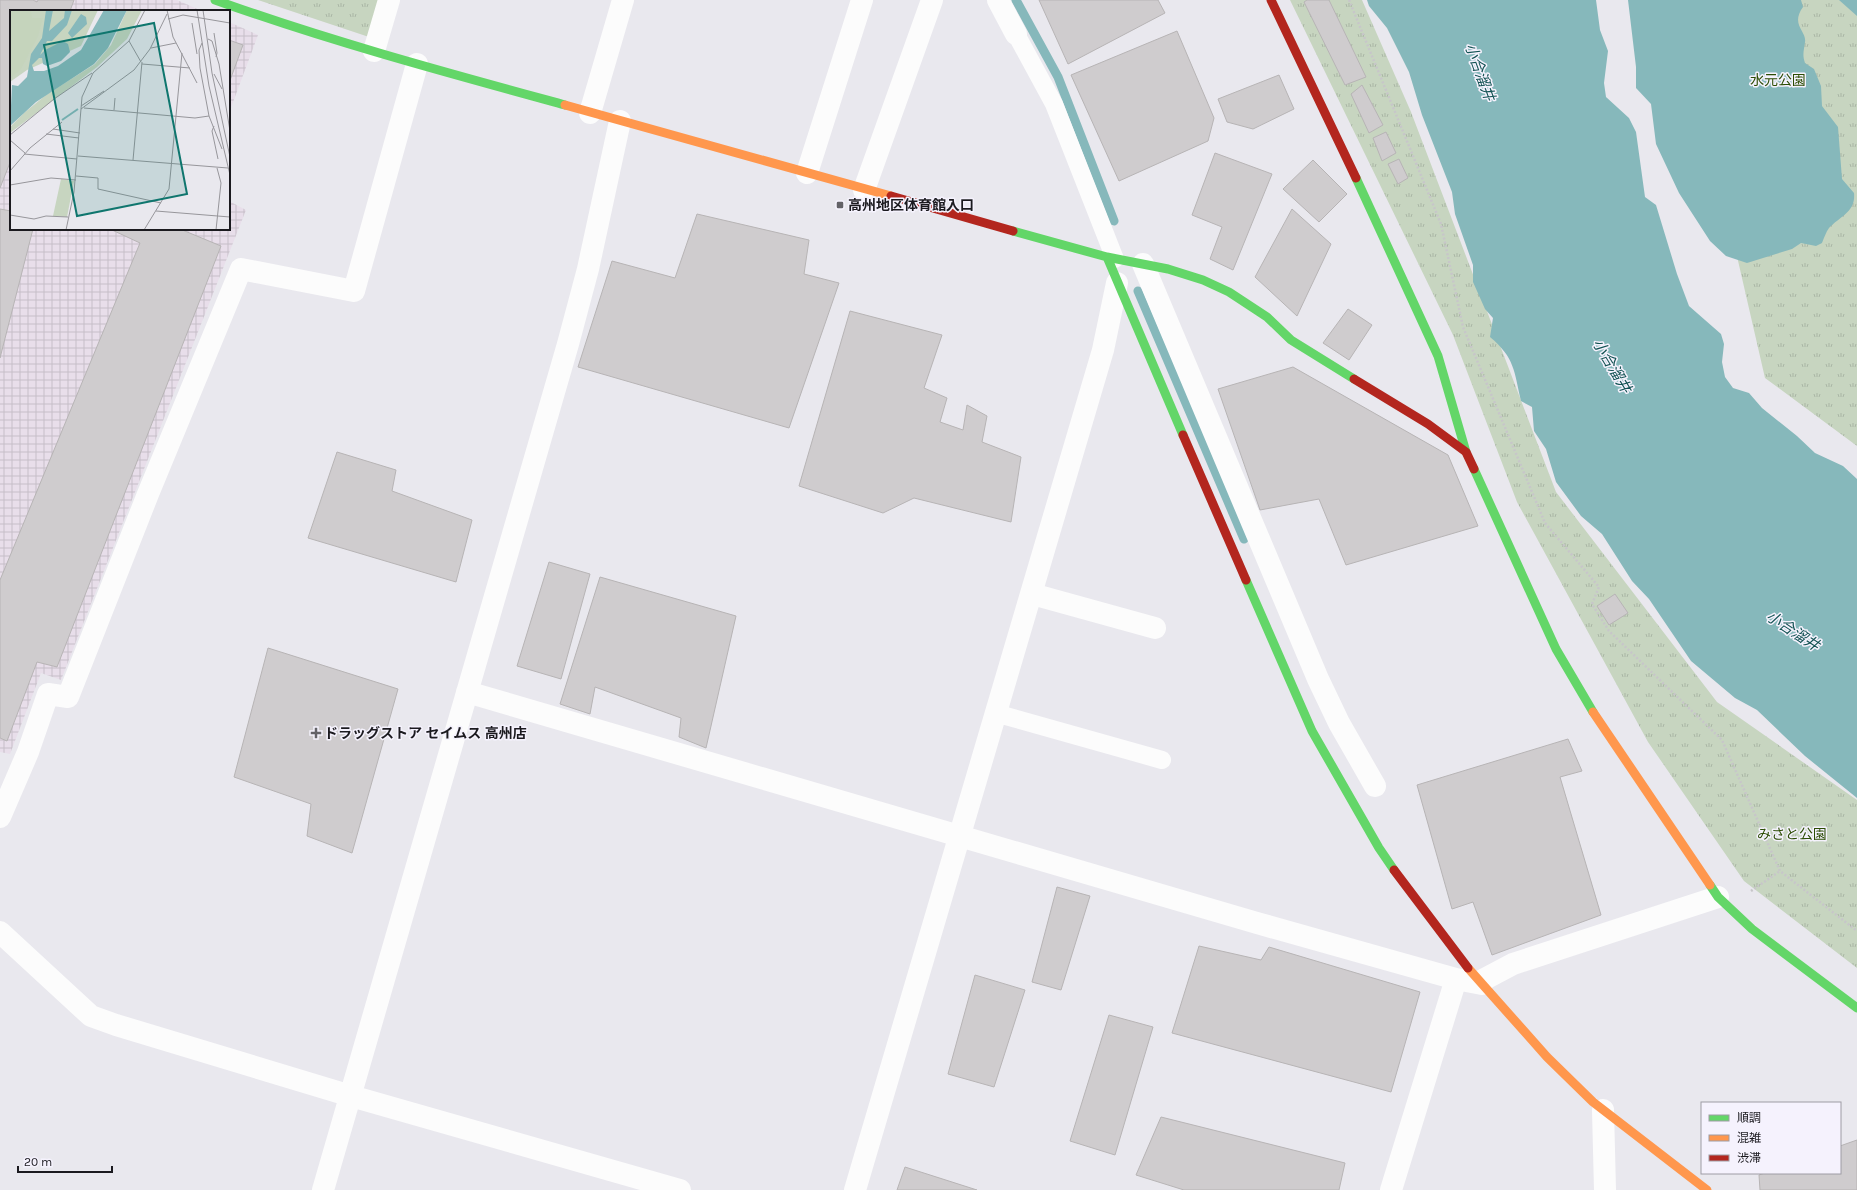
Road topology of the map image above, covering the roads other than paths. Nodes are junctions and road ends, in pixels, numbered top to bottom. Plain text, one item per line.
1 (215, 0) edge
2 (390, 0) edge
3 (623, 0) edge
4 (862, 0) edge
5 (932, 0) edge
6 (998, 0) edge
7 (1270, 0) edge
8 (1016, 34) joint
9 (374, 51) junction
10 (417, 64) junction
11 (590, 113) junction
12 (620, 121) junction
13 (807, 173) junction
14 (864, 190) junction
15 (1111, 258) junction
16 (1143, 264) junction
17 (1117, 283) junction
18 (1466, 452) junction
19 (1032, 594) junction
20 (1155, 628) dead end
21 (467, 692) junction
22 (995, 713) junction
23 (1162, 760) dead end
24 (1375, 786) dead end
25 (0, 816) edge
26 (959, 836) junction
27 (1718, 897) junction
28 (0, 932) edge
29 (1456, 979) junction
30 (1481, 983) junction
31 (1857, 1008) edge
32 (351, 1096) junction
33 (1603, 1110) junction
34 (323, 1190) edge
35 (680, 1190) edge
36 (855, 1190) edge
37 (1392, 1190) edge
38 (1605, 1190) edge
39 (1707, 1190) edge

1 - 9 street
2 - 9 street
3 - 11 street
4 - 13 street
5 - 14 street
6 - 8 street
7 - 18 street
8 - 15 lane
9 - 10 street
10 - 11 street
10 - 25 street
11 - 12 street
12 - 13 street
12 - 21 street
13 - 14 street
14 - 15 street
15 - 16 street
15 - 17 street
16 - 18 street
16 - 24 street
17 - 19 street
17 - 30 street
18 - 27 street
19 - 20 street
19 - 22 street
21 - 26 street
21 - 32 street
22 - 23 lane
22 - 26 street
26 - 29 street
26 - 36 street
27 - 30 street
27 - 31 street
28 - 32 street
29 - 30 street
29 - 37 street
30 - 33 street
32 - 34 street
32 - 35 street
33 - 38 street
33 - 39 street

